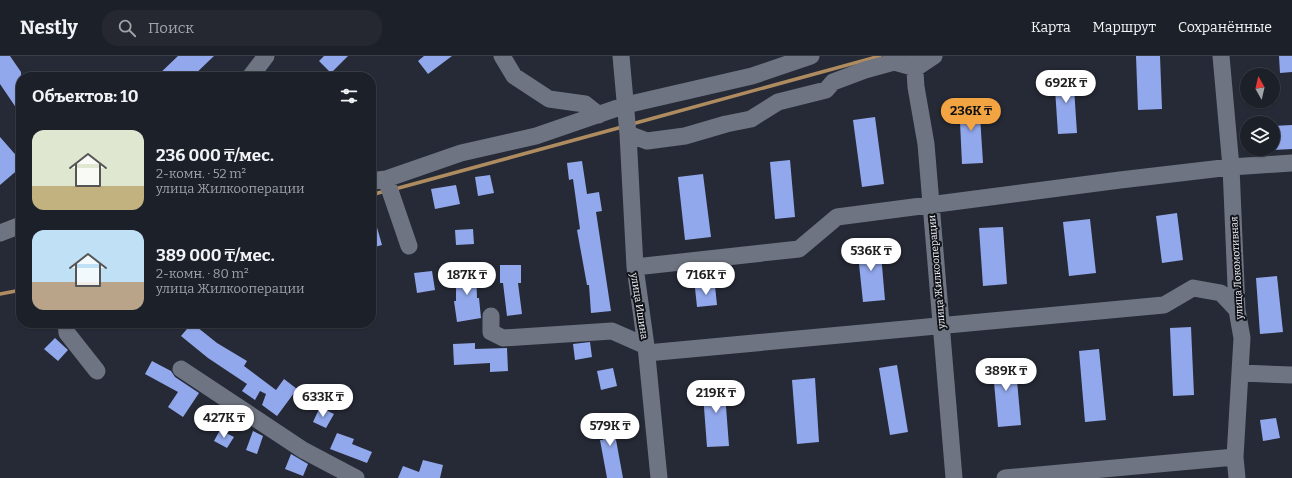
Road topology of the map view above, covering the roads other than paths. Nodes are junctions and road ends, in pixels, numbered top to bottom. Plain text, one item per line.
1 (266, 56) edge
2 (502, 56) edge
3 (621, 56) edge
4 (811, 56) edge
5 (934, 56) edge
6 (1222, 56) edge
7 (915, 62) edge
8 (254, 72) edge
9 (626, 105) junction
10 (598, 114) junction
11 (628, 134) junction
12 (1292, 163) edge
13 (1231, 167) junction
14 (378, 180) edge
15 (930, 205) junction
16 (16, 227) edge
17 (0, 234) edge
18 (409, 246) dead end
19 (634, 267) junction
20 (1237, 310) junction
21 (491, 316) dead end
22 (940, 326) junction
23 (67, 328) edge
24 (647, 350) junction
25 (181, 369) dead end
26 (97, 371) dead end
27 (1241, 373) junction
28 (1292, 375) edge
29 (1235, 457) junction
30 (356, 478) edge
31 (659, 478) edge
32 (954, 478) edge
33 (1005, 478) edge
34 (1237, 478) edge

1 - 8 street
2 - 10 street
3 - 9 street
4 - 9 street
5 - 7 street
6 - 13 street, улица Локомотивная
7 - 11 street
7 - 15 street, улица Жилкооперации
9 - 10 street
9 - 11 street, улица Ишина
10 - 14 street
11 - 19 street, улица Ишина
12 - 13 street
13 - 15 street
13 - 20 street, улица Локомотивная
14 - 18 street
15 - 19 street
15 - 22 street, улица Жилкооперации
16 - 17 street
19 - 24 street, улица Ишина
20 - 22 street
20 - 27 street, улица Локомотивная
21 - 24 street
22 - 24 street
22 - 32 street, улица Жилкооперации
23 - 26 street
24 - 31 street, улица Ишина
25 - 30 street
27 - 28 street
27 - 29 street, улица Локомотивная
29 - 33 street
29 - 34 street, улица Локомотивная

